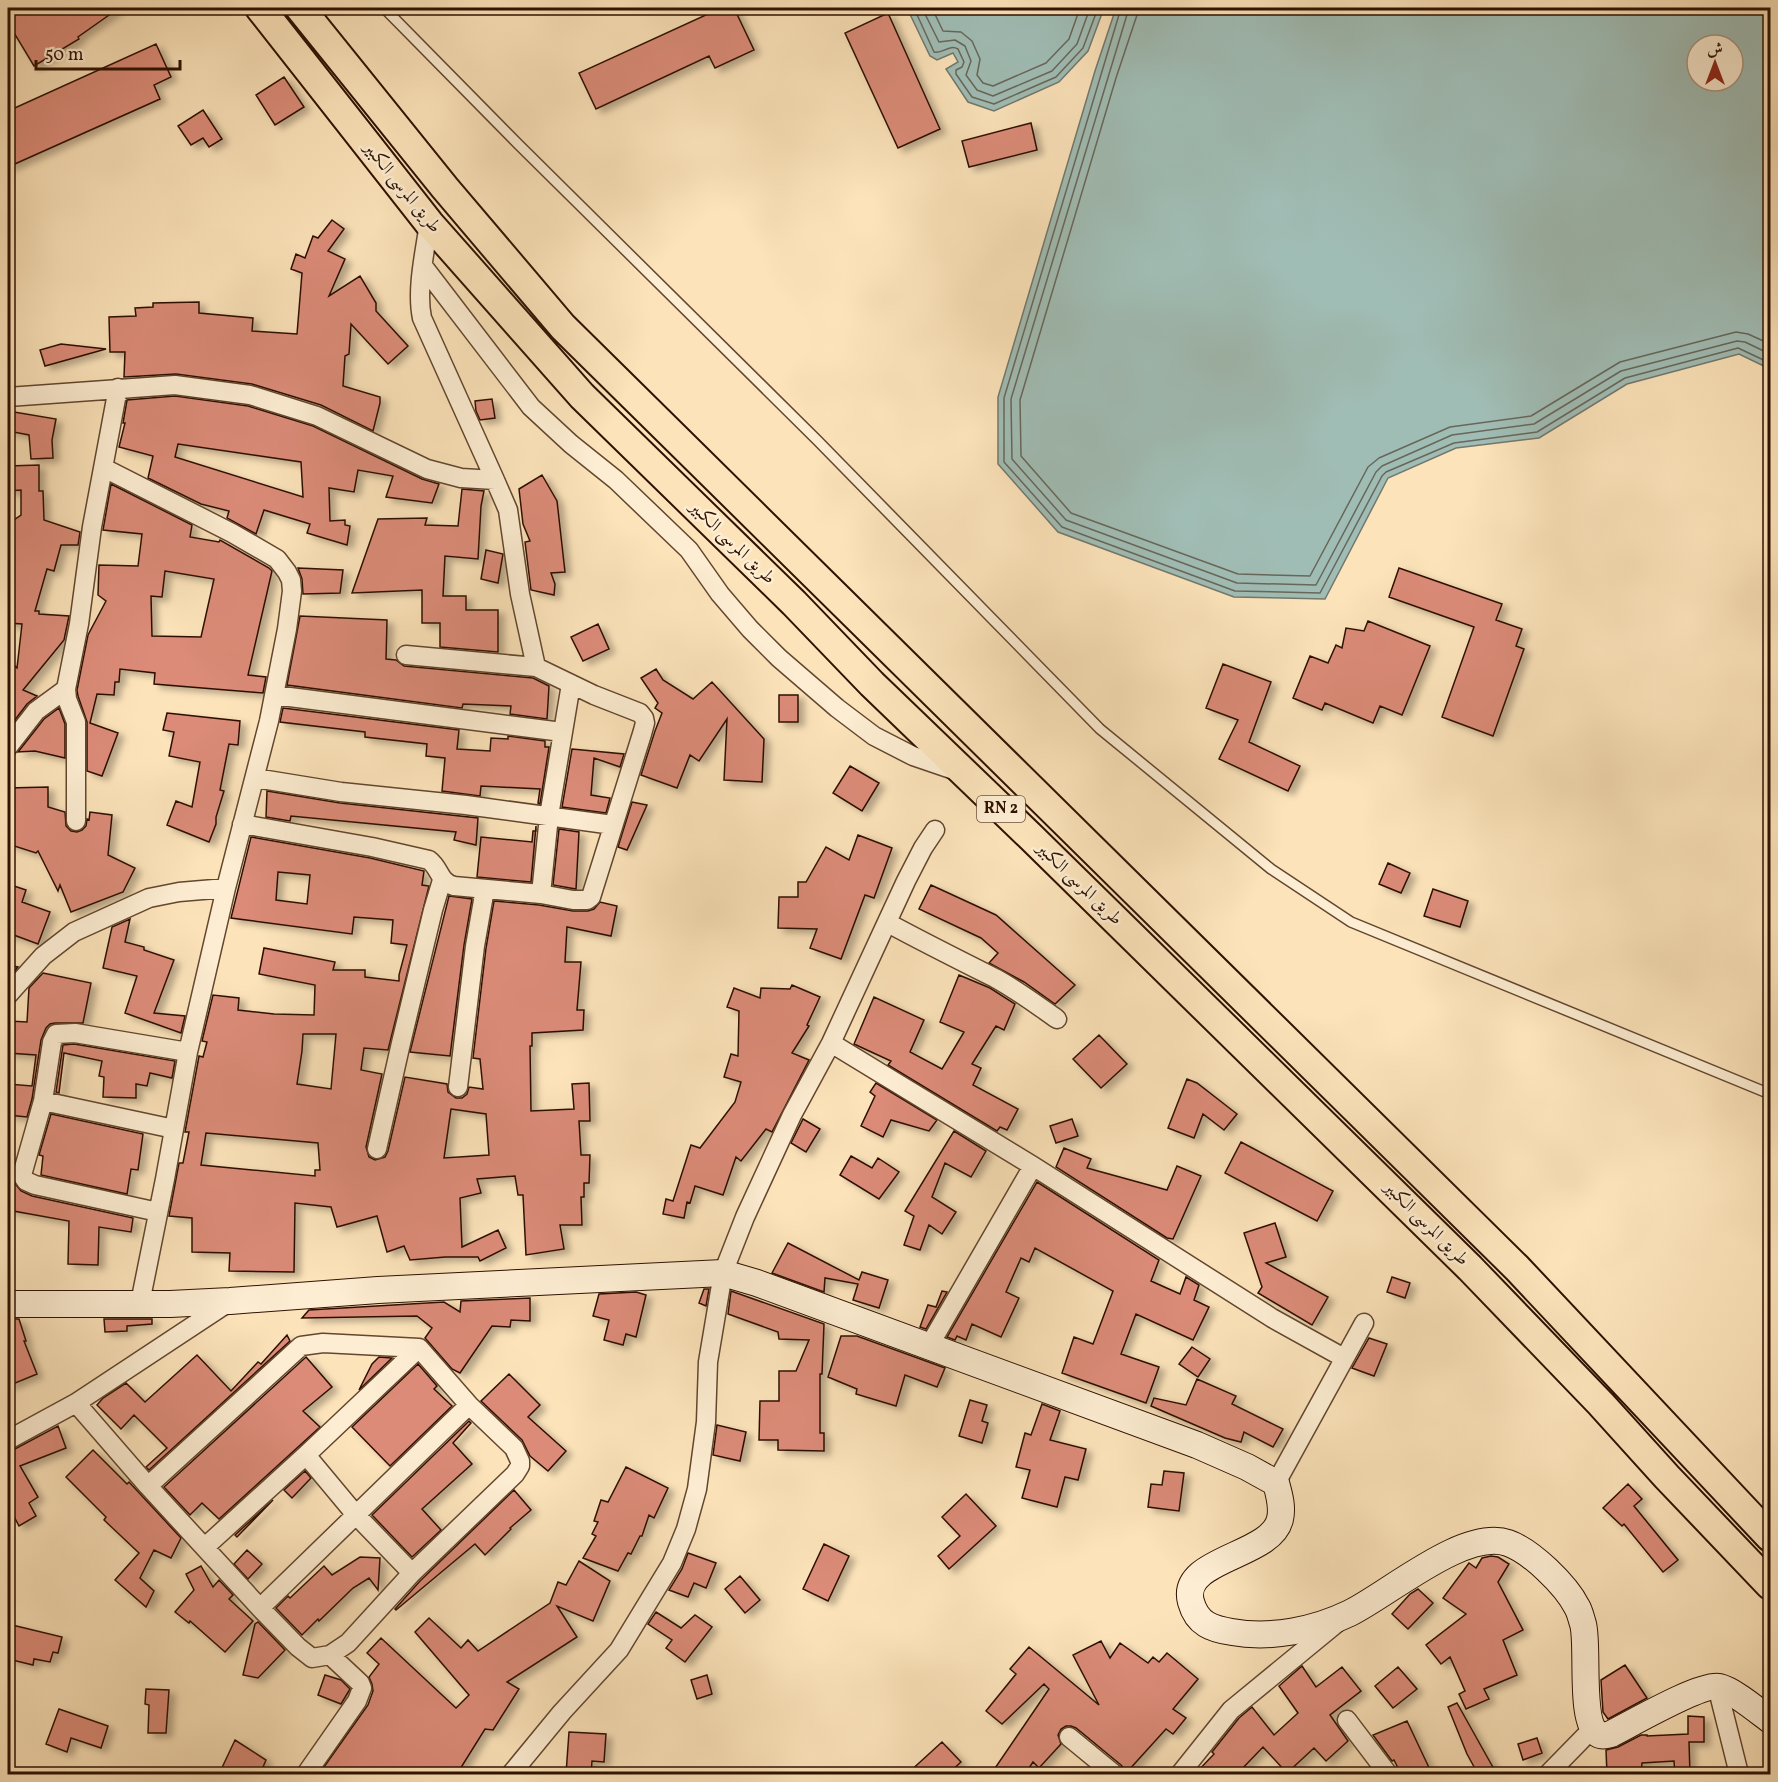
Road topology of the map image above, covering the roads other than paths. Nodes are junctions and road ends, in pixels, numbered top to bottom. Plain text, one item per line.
1 (260, 8) edge
2 (300, 8) edge
3 (384, 8) edge
4 (429, 223) junction
5 (423, 266) junction
6 (118, 388) junction
7 (8, 397) edge
8 (104, 468) junction
9 (495, 480) junction
10 (406, 655) dead end
11 (536, 667) junction
12 (571, 684) junction
13 (66, 689) junction
14 (274, 694) junction
15 (562, 732) junction
16 (8, 747) edge
17 (963, 772) junction
18 (255, 778) junction
19 (549, 816) junction
20 (76, 821) dead end
21 (242, 824) junction
22 (613, 825) junction
23 (935, 830) dead end
24 (442, 880) junction
25 (226, 888) junction
26 (485, 889) junction
27 (541, 894) junction
28 (888, 923) junction
29 (8, 994) edge
30 (1057, 1019) dead end
31 (831, 1043) junction
32 (188, 1052) junction
33 (458, 1087) dead end
34 (1770, 1094) edge
35 (43, 1101) junction
36 (174, 1129) junction
37 (377, 1149) dead end
38 (1033, 1166) junction
39 (158, 1212) junction
40 (723, 1273) junction
41 (230, 1301) junction
42 (140, 1303) junction
43 (8, 1304) edge
44 (1364, 1323) dead end
45 (928, 1346) junction
46 (419, 1348) junction
47 (1344, 1358) junction
48 (76, 1403) junction
49 (469, 1405) junction
50 (8, 1440) edge
51 (306, 1455) junction
52 (1276, 1483) junction
53 (148, 1486) junction
54 (356, 1515) junction
55 (1770, 1537) edge
56 (204, 1547) junction
57 (411, 1573) junction
58 (1770, 1586) edge
59 (260, 1608) junction
60 (1350, 1613) junction
61 (330, 1655) junction
62 (1717, 1686) junction
63 (1347, 1720) dead end
64 (1770, 1720) edge
65 (1593, 1728) junction
66 (1069, 1737) dead end
67 (306, 1774) edge
68 (511, 1774) edge
69 (1114, 1774) edge
70 (1180, 1774) edge
71 (1388, 1774) edge
72 (1548, 1774) edge
73 (1739, 1774) edge

1 - 4 main road, طريق المرسى الكبير / RN 2
2 - 55 main road, طريق المرسى الكبير / RN 2
3 - 34 lane
4 - 5 street
4 - 17 main road, طريق المرسى الكبير / RN 2
5 - 9 street
5 - 17 street
6 - 7 street
6 - 8 street
6 - 9 street
8 - 13 street
8 - 14 street
9 - 11 street
10 - 11 street
11 - 12 street
12 - 15 street
12 - 22 street
13 - 16 street
13 - 20 street
14 - 15 street
14 - 18 street
15 - 19 street
17 - 58 main road, طريق المرسى الكبير / RN 2
18 - 19 street
18 - 21 street
19 - 22 street
19 - 27 street
21 - 24 street
21 - 25 street
22 - 27 street
23 - 28 street
24 - 26 street
24 - 37 street
25 - 29 street
25 - 32 street
26 - 27 street
26 - 33 street
28 - 30 street
28 - 31 street
31 - 38 street
31 - 40 street
32 - 35 street
32 - 36 street
35 - 36 street
35 - 39 street
36 - 39 street
38 - 45 street
38 - 47 street
39 - 42 street
40 - 41 main road
40 - 45 main road
40 - 68 street
41 - 42 main road
41 - 48 street
42 - 43 main road
44 - 47 street
45 - 52 main road
46 - 49 street
46 - 51 street
46 - 53 street
47 - 52 street
48 - 50 street
48 - 53 street
49 - 54 street
49 - 57 street
51 - 54 street
51 - 56 street
52 - 60 main road
53 - 56 street
54 - 57 street
54 - 59 street
56 - 59 street
57 - 61 street
59 - 61 street
60 - 65 main road
60 - 70 street
61 - 67 street
62 - 64 main road
62 - 65 main road
62 - 73 street
63 - 71 street
65 - 72 street
66 - 69 street

